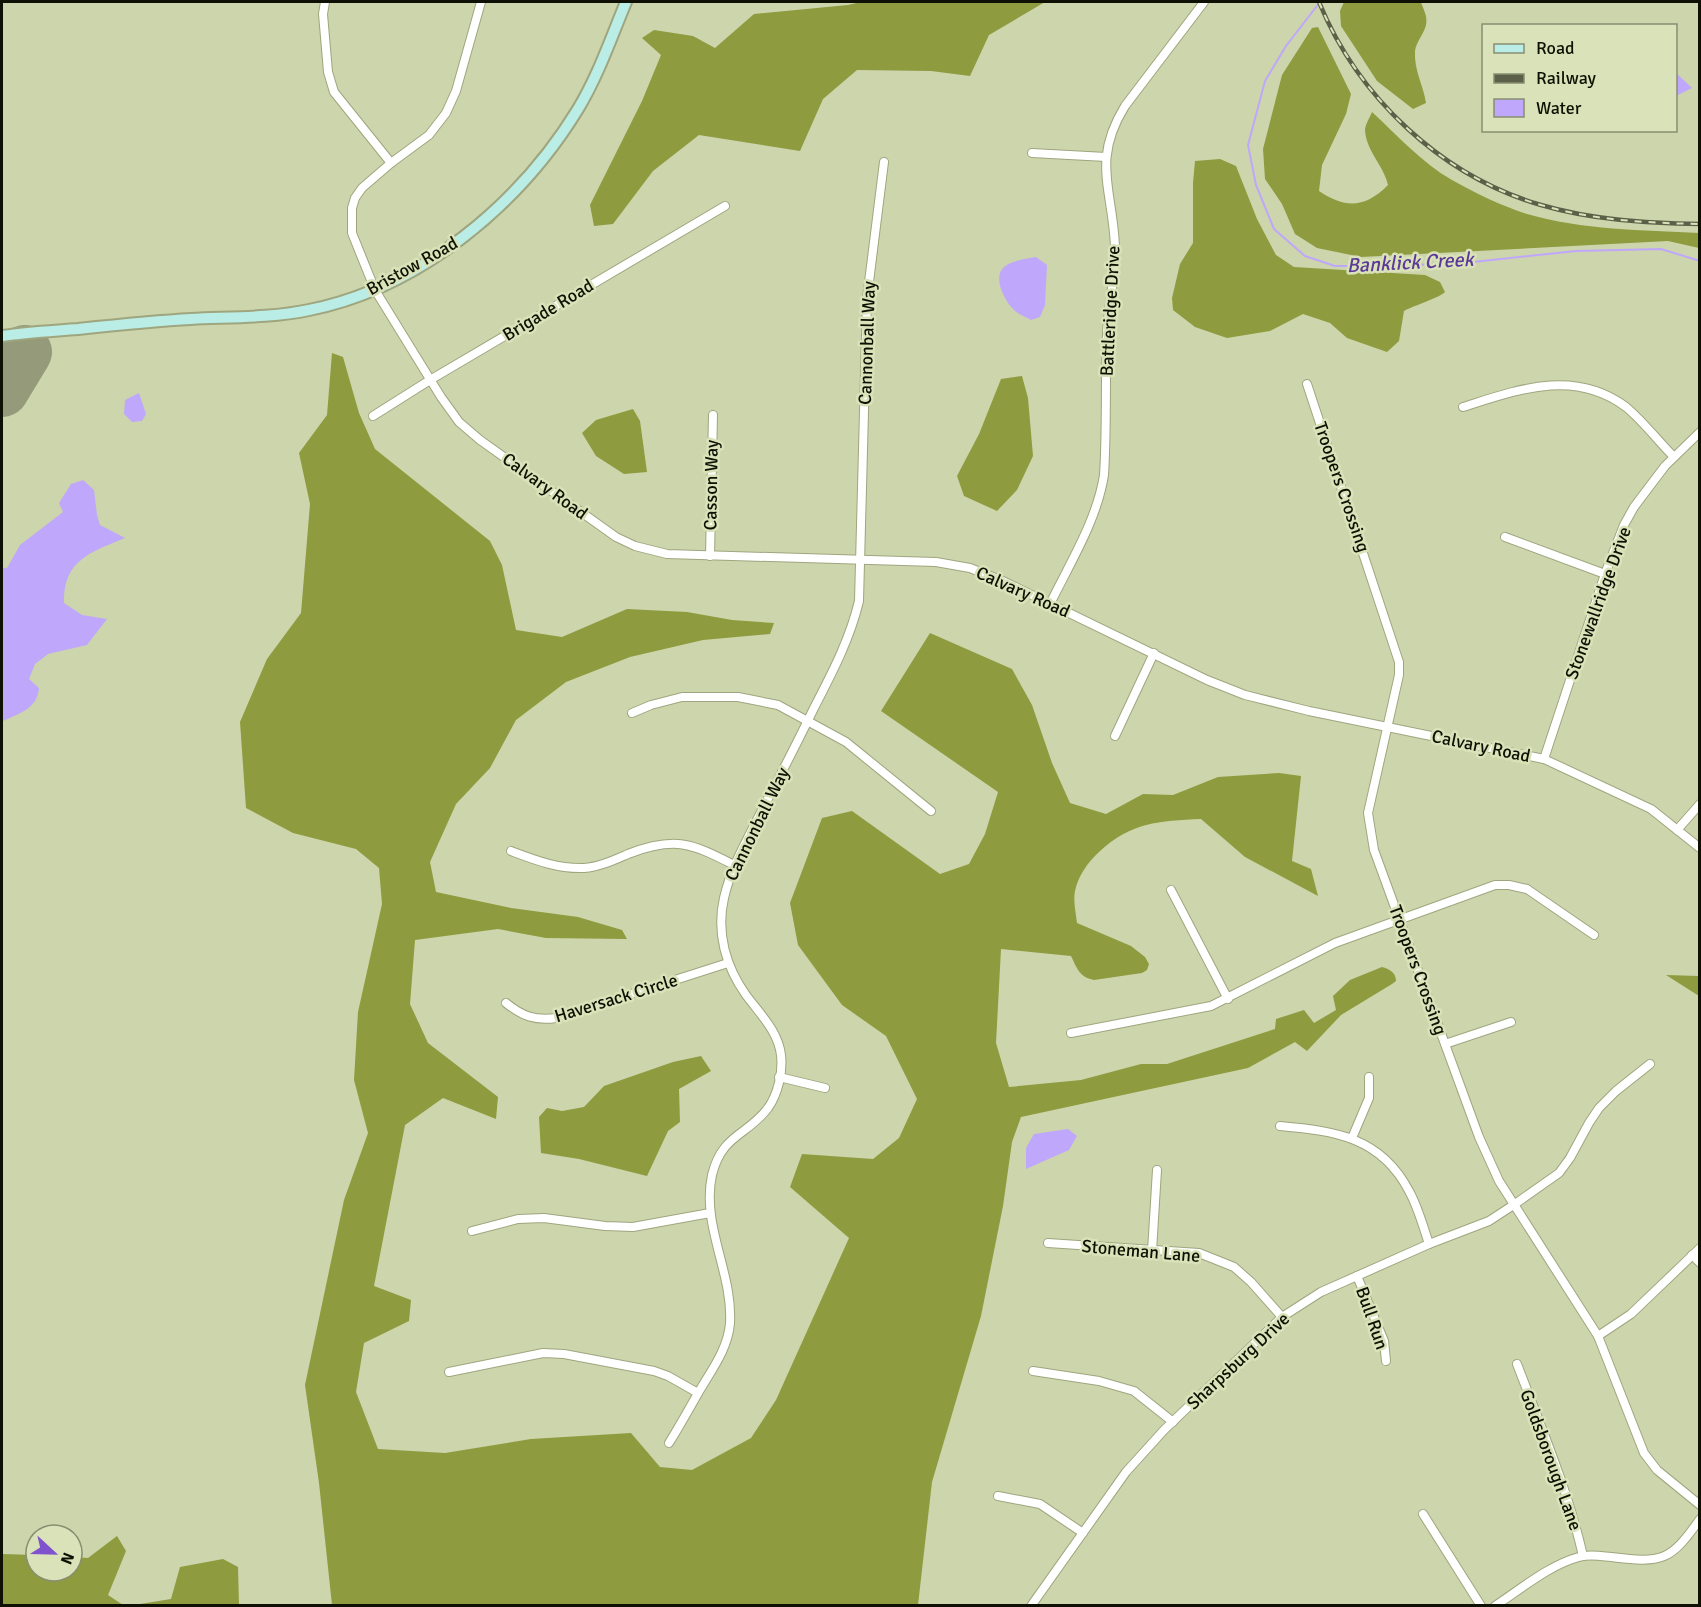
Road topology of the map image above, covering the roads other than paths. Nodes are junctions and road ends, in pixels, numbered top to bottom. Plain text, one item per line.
1 (325, 2) edge
2 (481, 2) edge
3 (626, 2) edge
4 (1204, 2) edge
5 (1032, 153) dead end
6 (1106, 157) junction
7 (884, 162) dead end
8 (391, 164) junction
9 (725, 206) dead end
10 (375, 290) junction
11 (2, 336) edge
12 (430, 380) junction
13 (1307, 384) dead end
14 (1463, 407) dead end
15 (713, 414) dead end
16 (373, 416) dead end
17 (1700, 432) edge
18 (1674, 457) junction
19 (1504, 537) dead end
20 (710, 556) junction
21 (861, 561) junction
22 (1605, 574) junction
23 (1050, 604) junction
24 (1154, 653) junction
25 (632, 713) dead end
26 (808, 721) junction
27 (1388, 726) junction
28 (1115, 736) dead end
29 (1544, 759) junction
30 (1700, 804) edge
31 (931, 811) dead end
32 (1677, 830) junction
33 (1700, 848) edge
34 (511, 852) dead end
35 (734, 865) junction
36 (1171, 890) dead end
37 (1400, 919) junction
38 (1594, 935) dead end
39 (728, 963) junction
40 (1228, 999) junction
41 (506, 1003) dead end
42 (1511, 1022) dead end
43 (1071, 1033) dead end
44 (1445, 1044) junction
45 (1650, 1065) dead end
46 (780, 1077) junction
47 (1369, 1077) dead end
48 (825, 1088) dead end
49 (1280, 1126) dead end
50 (1352, 1138) junction
51 (1157, 1170) dead end
52 (1515, 1204) junction
53 (710, 1213) junction
54 (472, 1231) dead end
55 (1048, 1243) dead end
56 (1429, 1244) junction
57 (1700, 1248) edge
58 (1152, 1251) junction
59 (1692, 1255) junction
60 (1700, 1263) edge
61 (1357, 1276) junction
62 (1282, 1317) junction
63 (1598, 1336) junction
64 (1386, 1361) dead end
65 (1517, 1364) dead end
66 (1033, 1371) dead end
67 (449, 1372) dead end
68 (698, 1394) junction
69 (1173, 1422) junction
70 (669, 1443) dead end
71 (998, 1496) dead end
72 (1700, 1505) edge
73 (1422, 1514) dead end
74 (1700, 1519) edge
75 (1083, 1533) junction
76 (1583, 1556) junction
77 (1031, 1605) edge
78 (1481, 1605) edge
79 (1495, 1605) edge

1 - 8 street
2 - 8 street, Calvary Road
3 - 10 main road, Bristow Road
4 - 6 street, Battleridge Drive
5 - 6 street
6 - 23 street, Battleridge Drive
7 - 21 street, Cannonball Way
8 - 10 street, Calvary Road
9 - 12 street, Brigade Road
10 - 11 main road, Bristow Road
10 - 12 street, Calvary Road
12 - 16 street, Brigade Road
12 - 20 street, Calvary Road
13 - 27 street, Troopers Crossing
14 - 18 street
15 - 20 street, Casson Way
17 - 18 street, Stonewallridge Drive
18 - 22 street, Stonewallridge Drive
19 - 22 street
20 - 21 street, Calvary Road
21 - 23 street, Calvary Road
21 - 26 street, Cannonball Way
22 - 29 street, Stonewallridge Drive
23 - 24 street, Calvary Road
24 - 27 street, Calvary Road
24 - 28 street
25 - 26 street
26 - 31 street
26 - 35 street, Cannonball Way
27 - 29 street, Calvary Road
27 - 37 street, Troopers Crossing
29 - 32 street, Calvary Road
30 - 32 street
32 - 33 street, Calvary Road
34 - 35 street
35 - 39 street, Cannonball Way
36 - 40 street
37 - 38 street
37 - 40 street
37 - 44 street, Troopers Crossing
39 - 41 street, Haversack Circle
39 - 46 street, Cannonball Way
40 - 43 street
42 - 44 street
44 - 52 street, Troopers Crossing
45 - 52 street, Sharpsburg Drive
46 - 48 street
46 - 53 street, Cannonball Way
47 - 50 street
49 - 50 street
50 - 56 street
51 - 58 street
52 - 56 street, Sharpsburg Drive
52 - 63 street, Troopers Crossing
53 - 54 street
53 - 68 street, Cannonball Way
55 - 58 street, Stoneman Lane
56 - 61 street, Sharpsburg Drive
57 - 59 street
58 - 62 street, Stoneman Lane
59 - 60 street
59 - 63 street
61 - 62 street, Sharpsburg Drive
61 - 64 street, Bull Run
62 - 69 street, Sharpsburg Drive
63 - 72 street, Troopers Crossing
65 - 76 street, Goldsborough Lane
66 - 69 street
67 - 68 street
68 - 70 street, Cannonball Way
69 - 75 street, Sharpsburg Drive
71 - 75 street
73 - 78 street
74 - 76 street
75 - 77 street, Sharpsburg Drive
76 - 79 street

